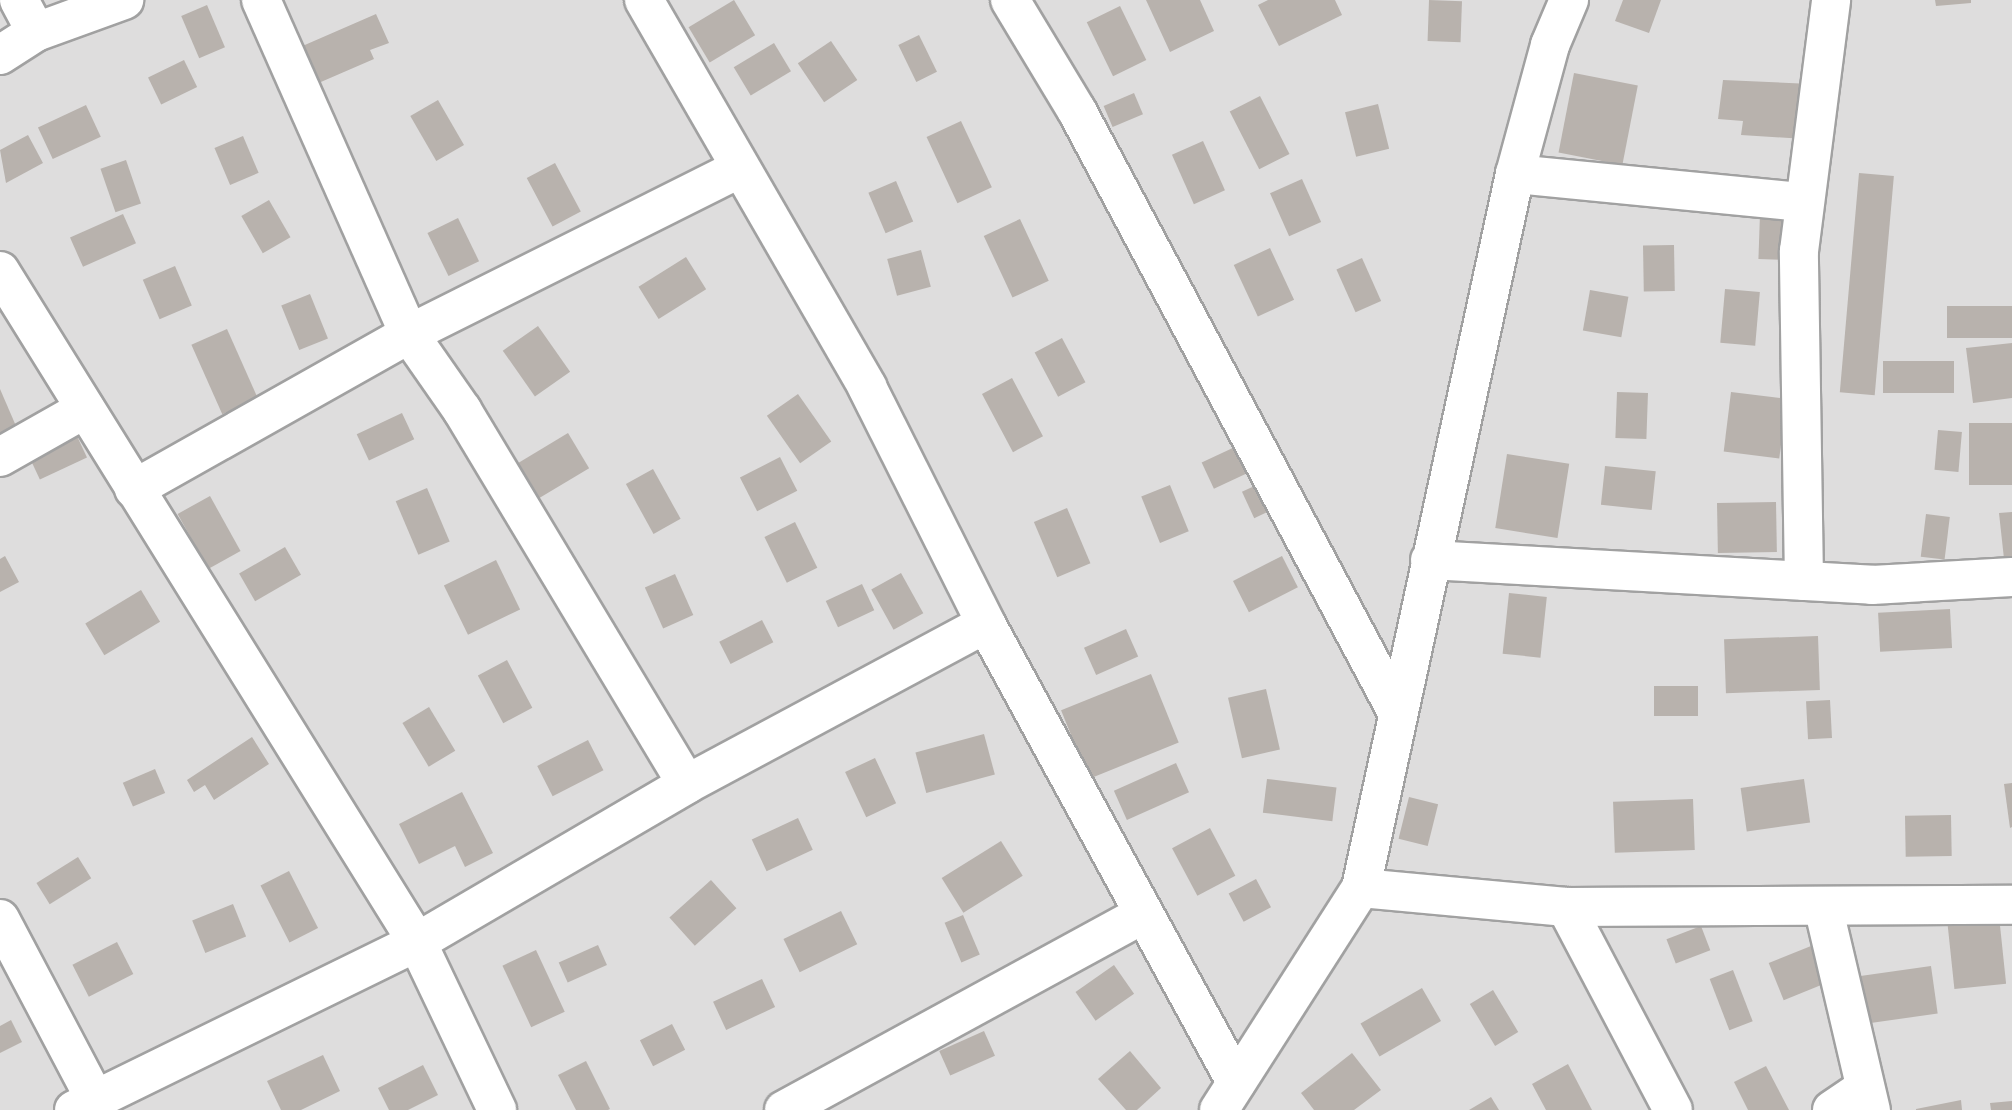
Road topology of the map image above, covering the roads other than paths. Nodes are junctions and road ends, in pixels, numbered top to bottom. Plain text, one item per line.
1 (124, 0) edge
2 (261, 0) edge
3 (644, 0) edge
4 (1569, 0) edge
5 (1831, 0) edge
6 (1012, 1) edge
7 (28, 16) edge
8 (0, 55) edge
9 (738, 169) junction
10 (1515, 174) junction
11 (1802, 202) junction
12 (0, 271) edge
13 (410, 334) junction
14 (85, 409) junction
15 (0, 457) edge
16 (134, 489) junction
17 (1430, 560) junction
18 (2012, 577) edge
19 (1804, 581) junction
20 (986, 624) junction
21 (1395, 708) junction
22 (687, 785) junction
23 (1361, 888) junction
24 (2012, 905) edge
25 (1823, 906) junction
26 (1566, 907) junction
27 (1141, 915) junction
28 (0, 919) edge
29 (417, 942) junction
30 (1228, 1096) edge
31 (1867, 1100) edge
32 (85, 1104) edge
33 (497, 1110) edge
34 (784, 1110) edge
35 (1673, 1110) edge
36 (1832, 1110) edge

1 - 7 street
2 - 13 street
3 - 9 street
4 - 10 street
5 - 11 street
6 - 21 street
7 - 8 street
9 - 13 street
9 - 20 street
10 - 11 street
10 - 17 street
11 - 19 street
12 - 14 street
13 - 16 street
13 - 22 street
14 - 15 street
14 - 16 street
16 - 29 street
17 - 19 street
17 - 21 street
18 - 19 street
20 - 22 street
20 - 27 street
21 - 23 street
22 - 29 street
23 - 26 street
23 - 30 street
24 - 25 street
25 - 26 street
25 - 31 street
26 - 35 street
27 - 30 street
27 - 34 street
28 - 32 street
29 - 32 street
29 - 33 street
31 - 36 street

